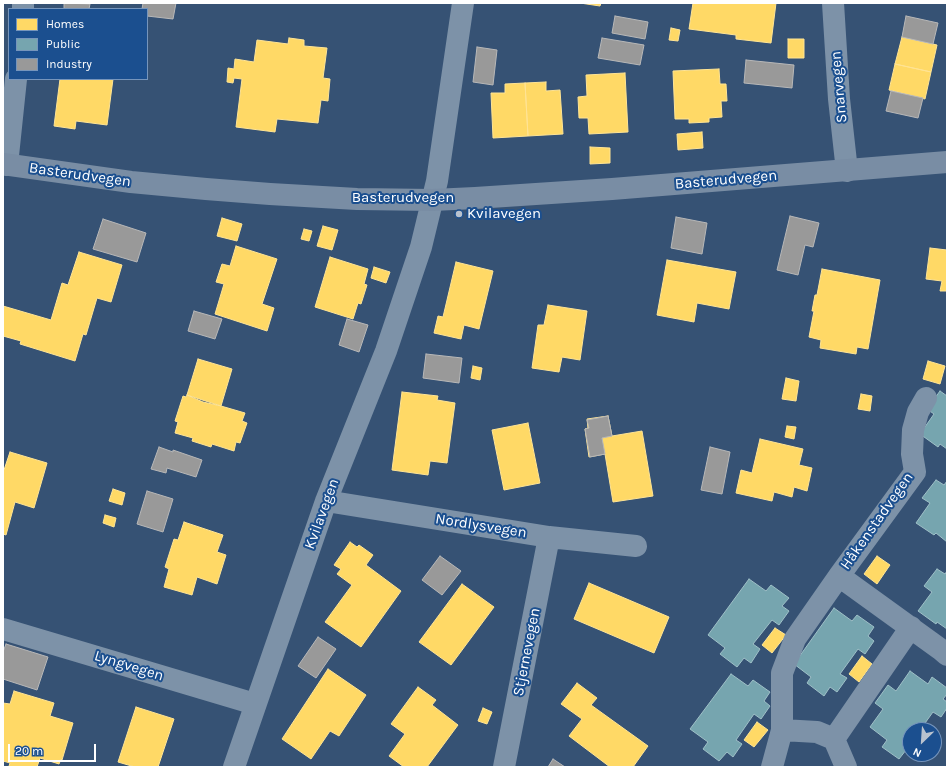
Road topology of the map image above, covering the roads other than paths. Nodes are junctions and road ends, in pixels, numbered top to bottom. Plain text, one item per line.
1 (463, 3) edge
2 (832, 3) edge
3 (16, 80) edge
4 (947, 162) edge
5 (5, 164) edge
6 (847, 171) junction
7 (433, 200) junction
8 (926, 398) dead end
9 (326, 501) junction
10 (549, 537) junction
11 (636, 546) dead end
12 (839, 576) junction
13 (911, 627) junction
14 (3, 629) edge
15 (947, 655) edge
16 (255, 704) junction
17 (782, 730) junction
18 (834, 739) junction
19 (234, 767) edge
20 (504, 767) edge
21 (772, 767) edge
22 (846, 767) edge

1 - 7 street, Kvilavegen
2 - 6 street, Snarvegen
3 - 5 street
4 - 6 main road, Basterudvegen
5 - 7 main road, Basterudvegen
6 - 7 main road, Basterudvegen
7 - 9 street, Kvilavegen
8 - 12 street, Håkenstadvegen
9 - 10 street, Nordlysvegen
9 - 16 street, Kvilavegen
10 - 11 street, Nordlysvegen
10 - 20 street, Stjernevegen
12 - 13 street, Håkenstadvegen
12 - 17 street, Håkenstadvegen
13 - 15 street, Håkenstadvegen
13 - 18 street
14 - 16 street, Lyngvegen
16 - 19 street, Kvilavegen
17 - 18 street
17 - 21 street, Håkenstadvegen
18 - 22 street

